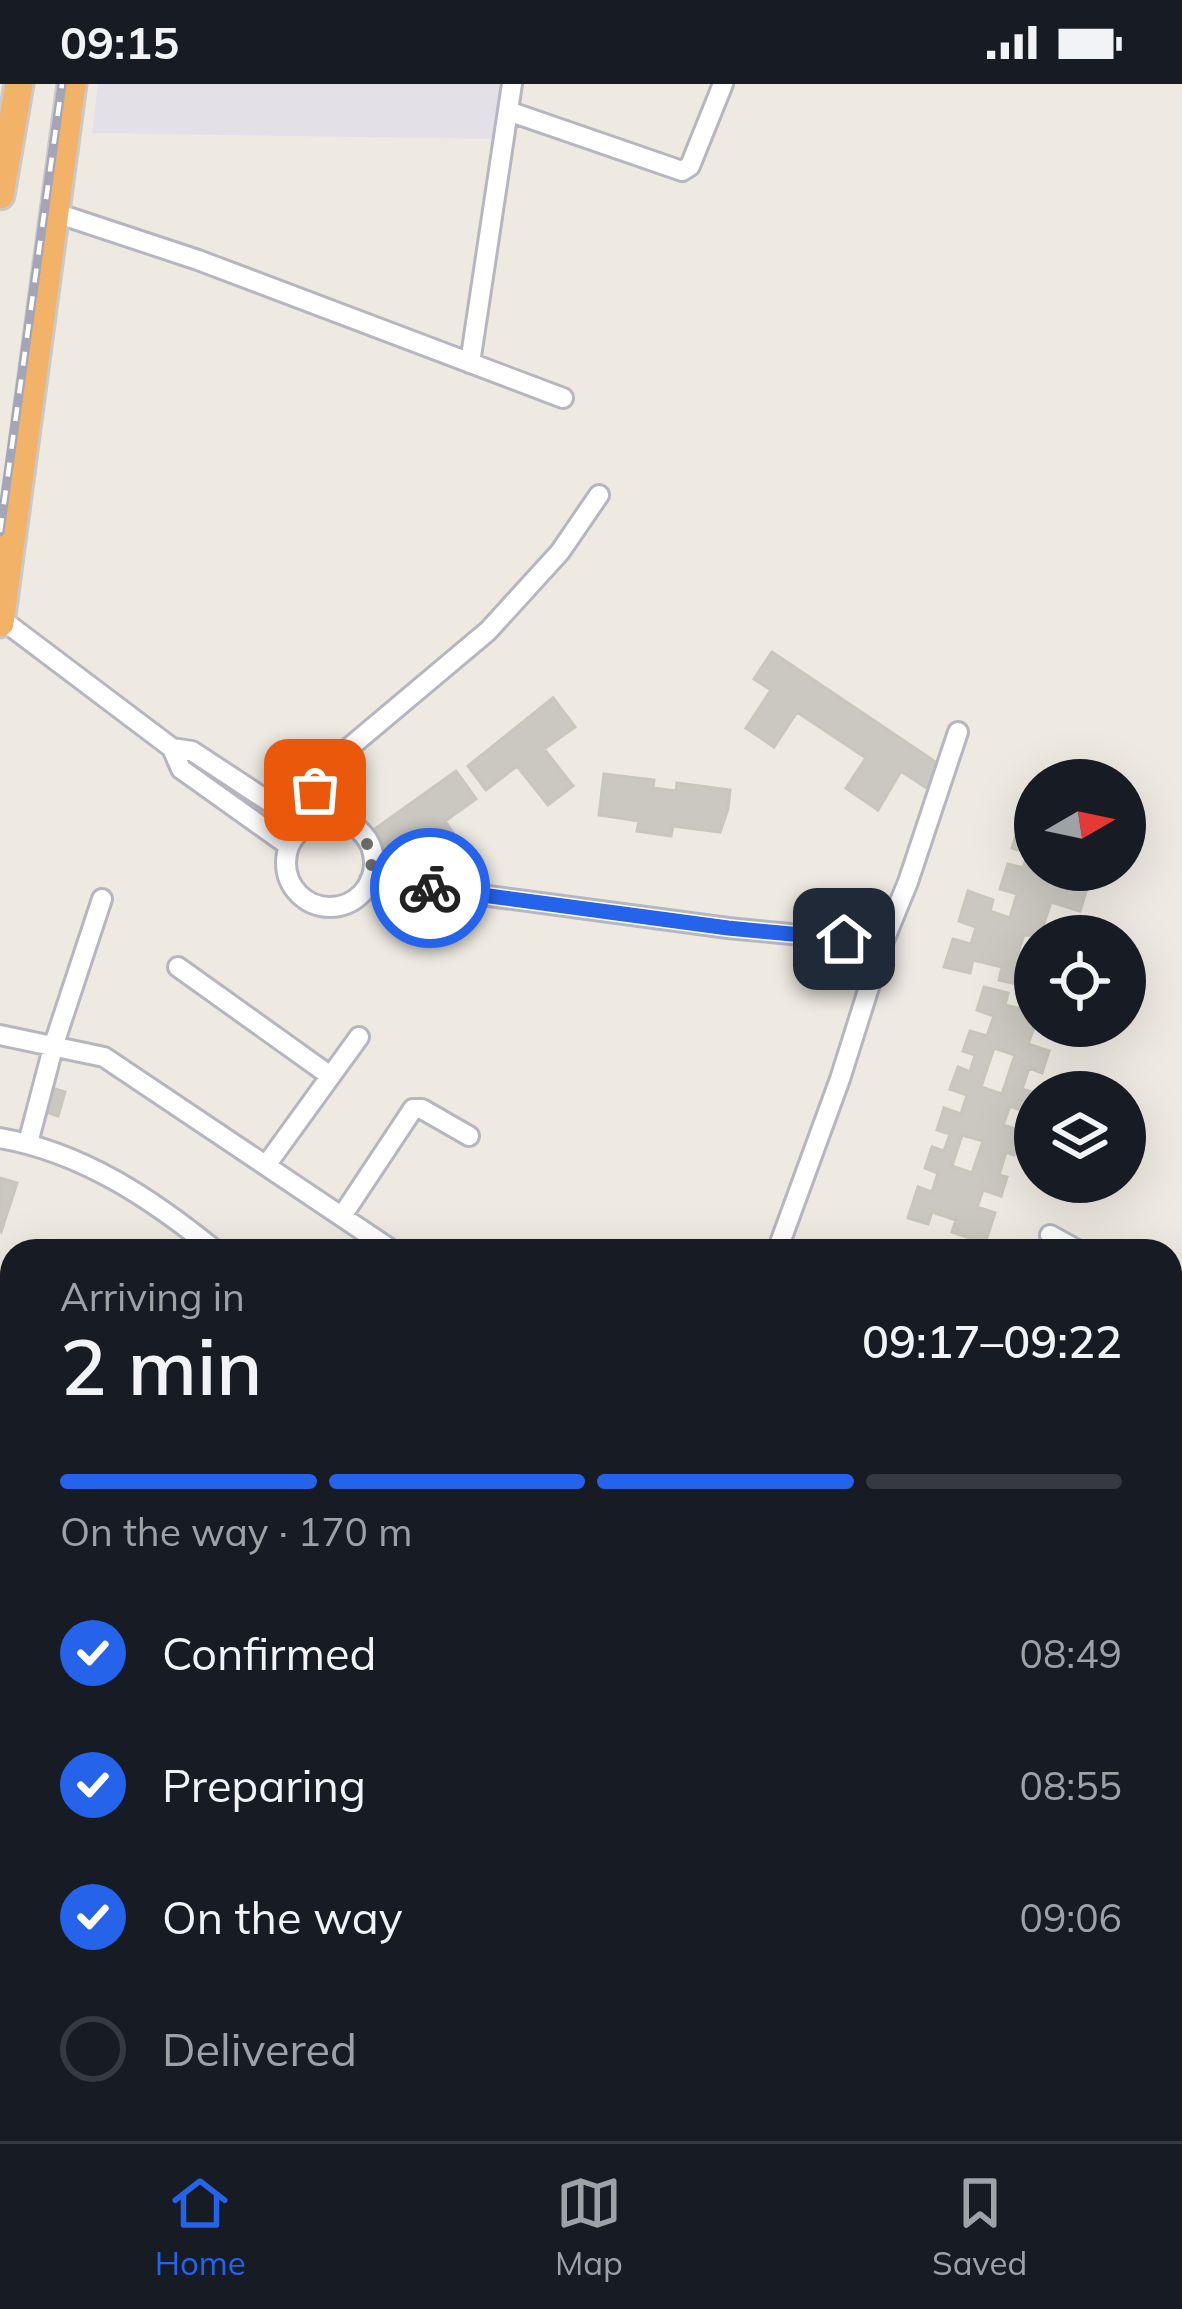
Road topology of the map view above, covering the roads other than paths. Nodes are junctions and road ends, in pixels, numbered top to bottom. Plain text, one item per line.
1 (19, 84) edge
2 (73, 84) edge
3 (512, 84) edge
4 (723, 84) edge
5 (508, 111) junction
6 (0, 195) edge
7 (56, 212) junction
8 (470, 363) junction
9 (563, 398) dead end
10 (599, 495) dead end
11 (0, 621) edge
12 (958, 732) dead end
13 (172, 748) junction
14 (313, 823) junction
15 (289, 846) junction
16 (370, 880) junction
17 (102, 899) dead end
18 (883, 943) junction
19 (178, 967) dead end
20 (0, 1035) edge
21 (359, 1037) dead end
22 (54, 1044) junction
23 (329, 1075) junction
24 (469, 1136) dead end
25 (0, 1138) edge
26 (28, 1143) junction
27 (267, 1165) junction
28 (342, 1216) junction
29 (198, 1239) edge
30 (376, 1239) edge
31 (781, 1239) edge

1 - 6 highway
2 - 7 highway
3 - 5 street
4 - 5 street
5 - 8 street
7 - 8 street
7 - 11 highway
8 - 9 street
10 - 14 street
11 - 13 street
12 - 18 street
13 - 14 street
13 - 15 street
14 - 15 street
14 - 16 street
15 - 16 street
16 - 18 street
17 - 22 street
18 - 31 street
19 - 23 street
20 - 22 street
21 - 23 street
22 - 26 street
22 - 27 street
23 - 27 street
24 - 28 street
25 - 26 street
26 - 29 street
27 - 28 street
28 - 30 street

